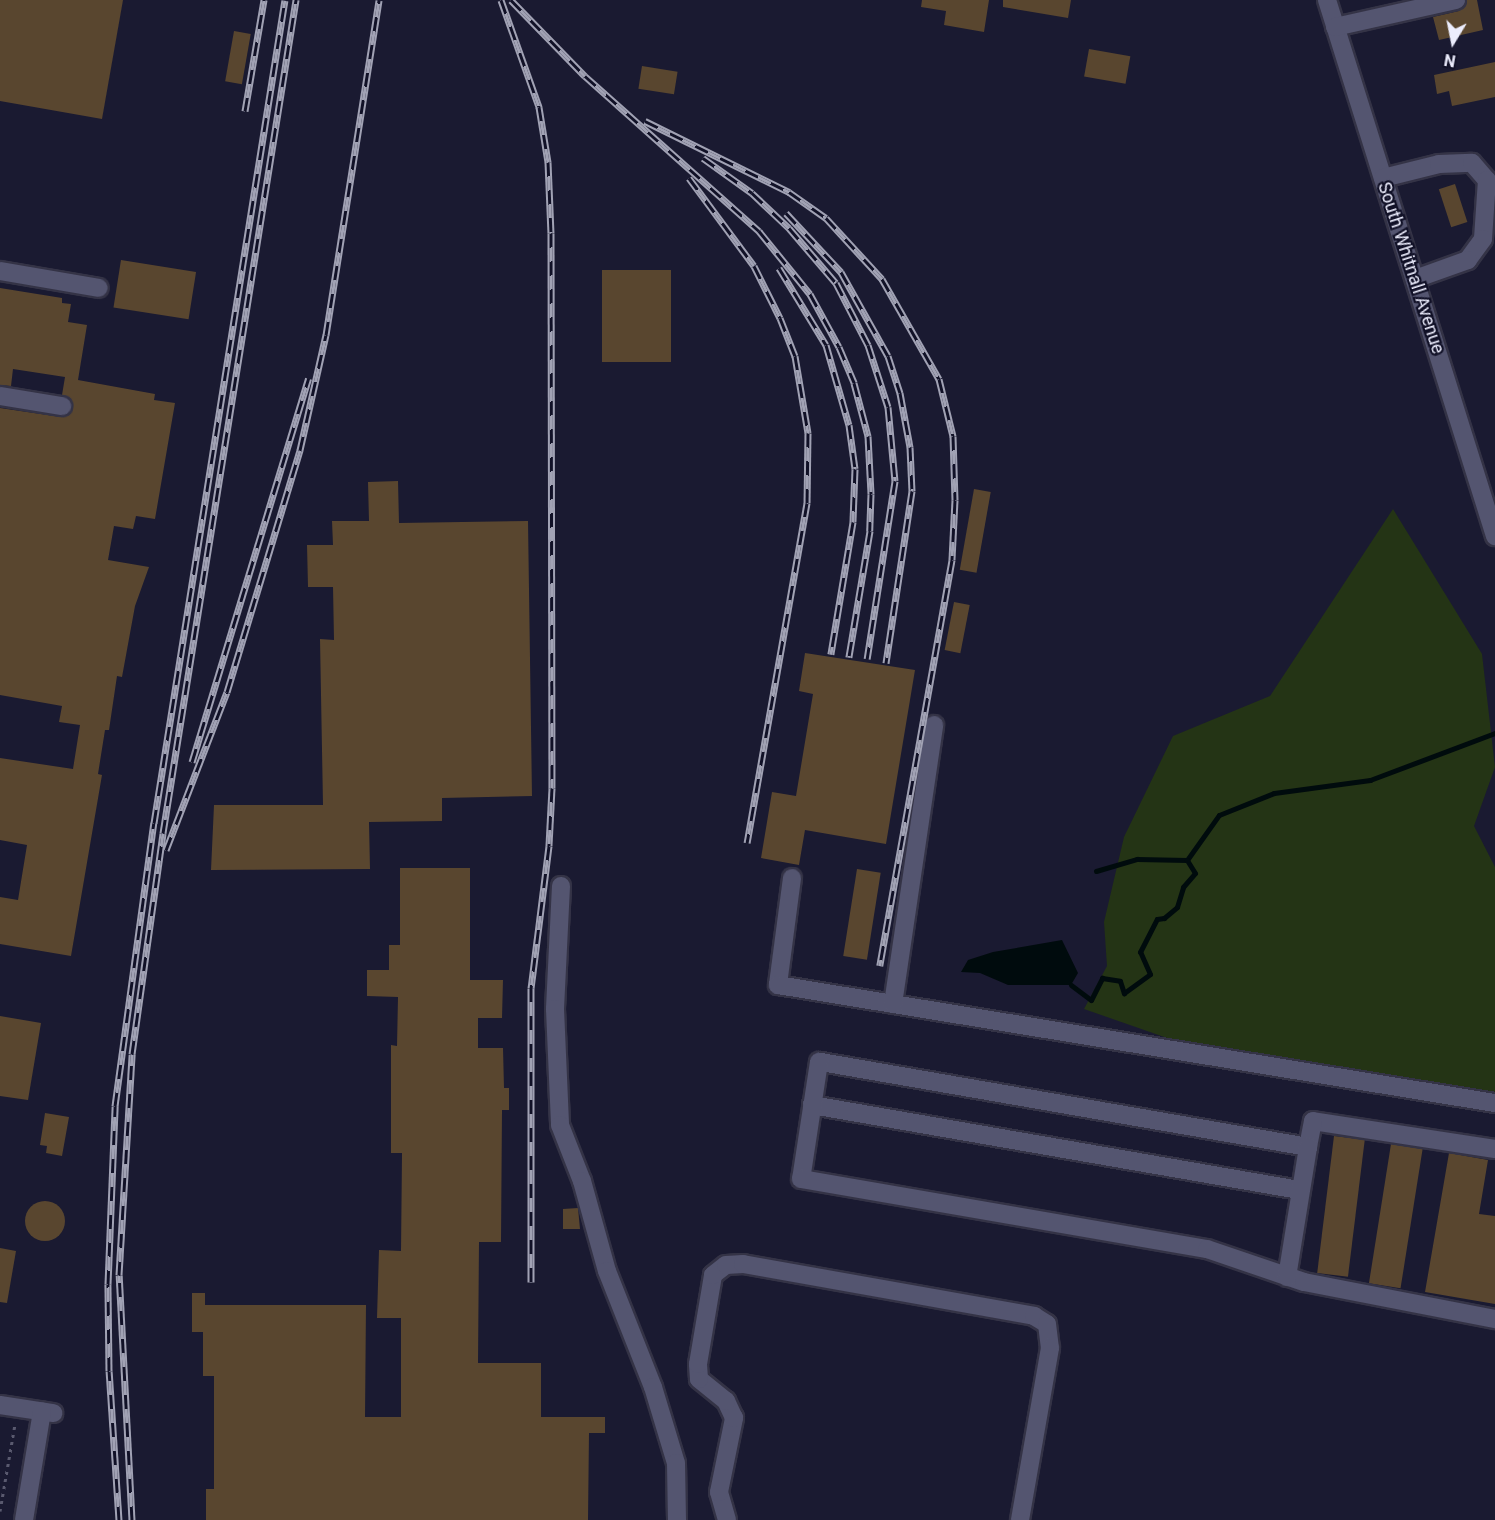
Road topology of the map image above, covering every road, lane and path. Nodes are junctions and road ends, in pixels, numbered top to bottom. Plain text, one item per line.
1 (1327, 0) edge
2 (1456, 0) edge
3 (1335, 27) junction
4 (1383, 178) junction
5 (0, 271) edge
6 (1415, 279) junction
7 (99, 288) dead end
8 (0, 396) edge
9 (62, 406) dead end
10 (1495, 536) edge
11 (934, 725) dead end
12 (792, 878) dead end
13 (561, 886) dead end
14 (892, 1004) junction
15 (1495, 1103) edge
16 (812, 1105) junction
17 (1308, 1147) junction
18 (1495, 1149) edge
19 (1301, 1190) junction
20 (1287, 1277) junction
21 (1495, 1319) edge
22 (4, 1412) edge
23 (0, 1511) edge
24 (24, 1520) edge
25 (678, 1520) edge
26 (726, 1520) edge
27 (1020, 1520) edge

1 - 3 street, South Whitnall Avenue
2 - 3 street
3 - 4 street, South Whitnall Avenue
4 - 6 street, South Whitnall Avenue
4 - 6 street
5 - 7 street
6 - 10 street, South Whitnall Avenue
8 - 9 street
11 - 14 street
12 - 14 street
13 - 25 street
14 - 15 street
16 - 17 street
16 - 19 street
16 - 20 street
17 - 18 street
17 - 19 street
19 - 20 street
20 - 21 street
22 - 23 path
22 - 24 street
26 - 27 street

